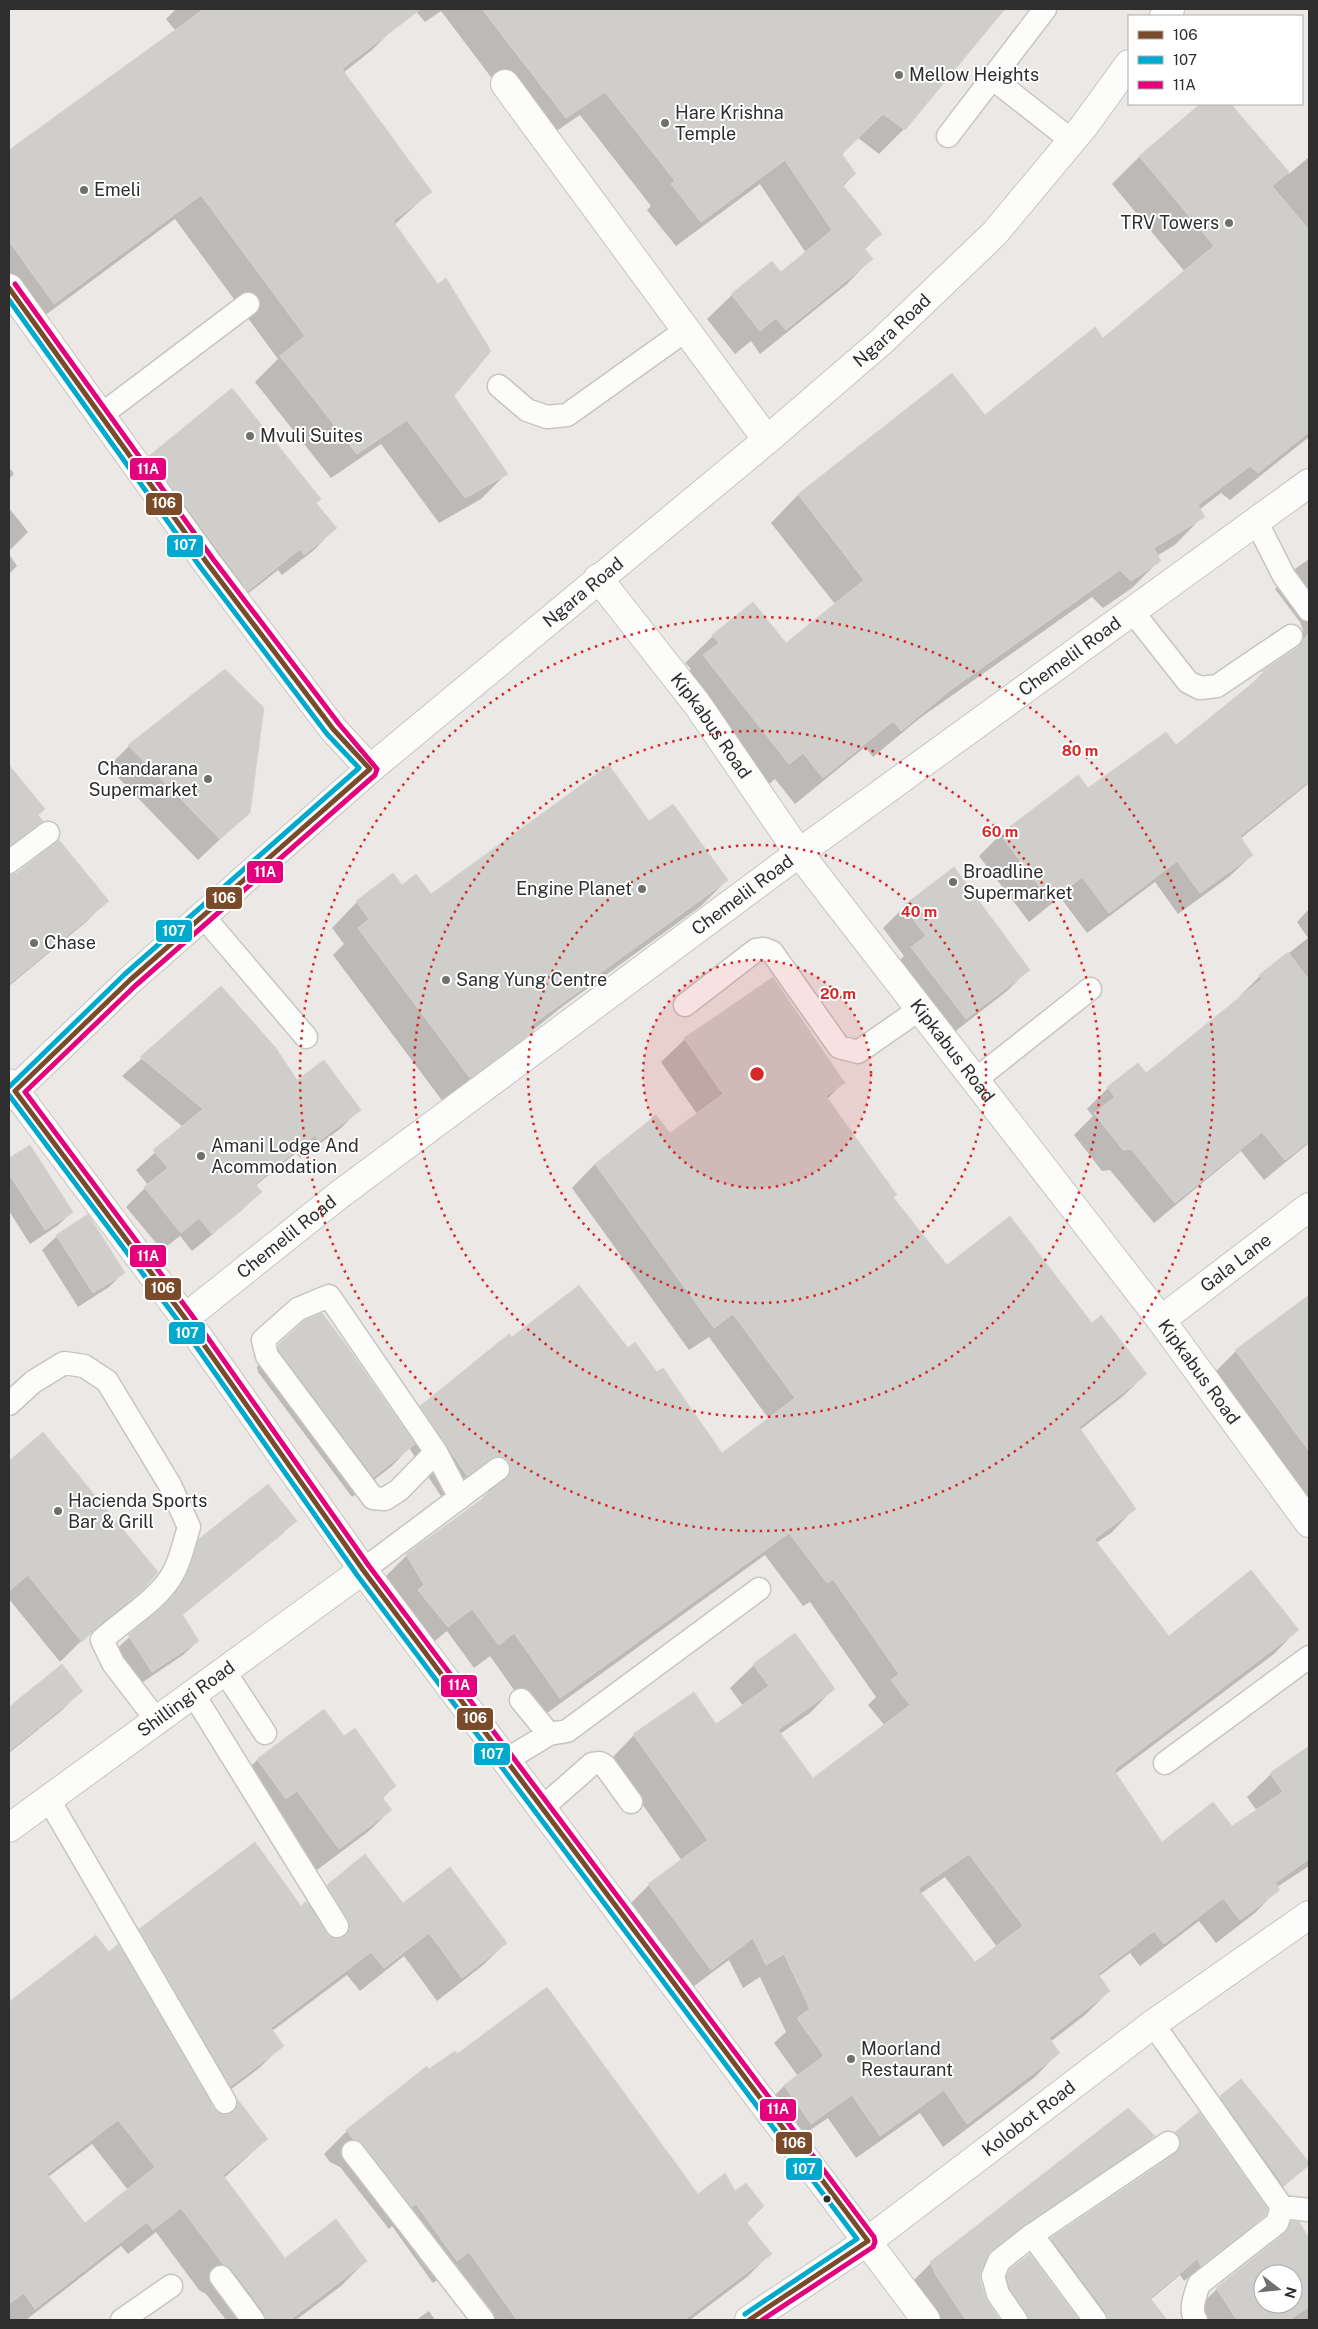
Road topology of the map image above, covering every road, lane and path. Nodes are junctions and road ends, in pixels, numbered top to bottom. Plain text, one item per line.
1 (1045, 9) edge
2 (1128, 65) edge
3 (992, 78) junction
4 (505, 84) dead end
5 (948, 136) dead end
6 (1072, 140) junction
7 (9, 288) edge
8 (248, 304) dead end
9 (686, 330) junction
10 (499, 386) dead end
11 (101, 414) junction
12 (767, 440) junction
13 (1309, 483) edge
14 (1256, 521) junction
15 (598, 578) junction
16 (1309, 610) edge
17 (1132, 611) junction
18 (1291, 636) dead end
19 (370, 769) junction
20 (48, 833) dead end
21 (799, 853) junction
22 (9, 862) edge
23 (203, 916) junction
24 (1090, 989) dead end
25 (685, 1005) dead end
26 (920, 1009) junction
27 (306, 1037) dead end
28 (975, 1080) junction
29 (11, 1090) edge
30 (1309, 1207) edge
31 (185, 1318) junction
32 (1161, 1320) junction
33 (9, 1404) edge
34 (436, 1452) junction
35 (498, 1469) dead end
36 (460, 1498) junction
37 (1309, 1522) edge
38 (364, 1570) junction
39 (759, 1589) dead end
40 (1309, 1657) edge
41 (225, 1672) junction
42 (194, 1695) junction
43 (521, 1700) dead end
44 (158, 1722) junction
45 (265, 1734) dead end
46 (550, 1734) junction
47 (506, 1760) junction
48 (1165, 1763) dead end
49 (48, 1800) junction
50 (630, 1802) dead end
51 (542, 1808) junction
52 (9, 1828) edge
53 (1309, 1915) edge
54 (337, 1926) dead end
55 (1153, 2024) junction
56 (225, 2102) dead end
57 (1168, 2143) dead end
58 (353, 2152) dead end
59 (1282, 2207) junction
60 (1309, 2210) edge
61 (1032, 2235) junction
62 (868, 2241) junction
63 (221, 2277) dead end
64 (171, 2286) dead end
65 (122, 2320) edge
66 (253, 2320) edge
67 (483, 2320) edge
68 (748, 2320) edge
69 (926, 2320) edge
70 (1016, 2320) edge
71 (1095, 2320) edge
72 (1196, 2320) edge

1 - 3 lane
2 - 6 street, Ngara Road
3 - 5 lane
3 - 6 lane
4 - 9 street
6 - 12 street, Ngara Road
7 - 11 street
8 - 11 lane
9 - 10 lane
9 - 12 street
11 - 19 street
12 - 15 street, Ngara Road
13 - 14 street, Chemelil Road
14 - 16 lane
14 - 17 street, Chemelil Road
15 - 19 street, Ngara Road
15 - 21 street, Kipkabus Road
17 - 18 lane
17 - 21 street, Chemelil Road
19 - 23 street, Ngara Road
20 - 22 lane
21 - 26 street, Kipkabus Road
21 - 31 street, Chemelil Road
23 - 27 lane
23 - 29 street, Ngara Road
24 - 28 lane
25 - 26 lane
26 - 28 street, Kipkabus Road
28 - 32 street, Kipkabus Road
29 - 31 street
30 - 32 street, Gala Lane
31 - 38 street
32 - 37 street, Kipkabus Road
33 - 44 lane
34 - 34 lane
34 - 36 lane
35 - 36 lane
36 - 38 lane
38 - 41 street, Shillingi Road
38 - 47 street
39 - 46 lane
40 - 48 lane
41 - 42 street, Shillingi Road
41 - 45 lane
42 - 44 street, Shillingi Road
42 - 54 lane
43 - 46 lane
44 - 49 street, Shillingi Road
46 - 47 lane
47 - 51 street
49 - 52 street, Shillingi Road
49 - 56 lane
50 - 51 lane
51 - 62 street
53 - 55 street, Kolobot Road
55 - 59 lane
55 - 62 street, Kolobot Road
57 - 61 lane
58 - 67 lane
59 - 60 lane
59 - 72 lane
61 - 70 lane
61 - 71 lane
62 - 68 street, Kolobot Road
62 - 69 street
63 - 66 lane
64 - 65 lane

